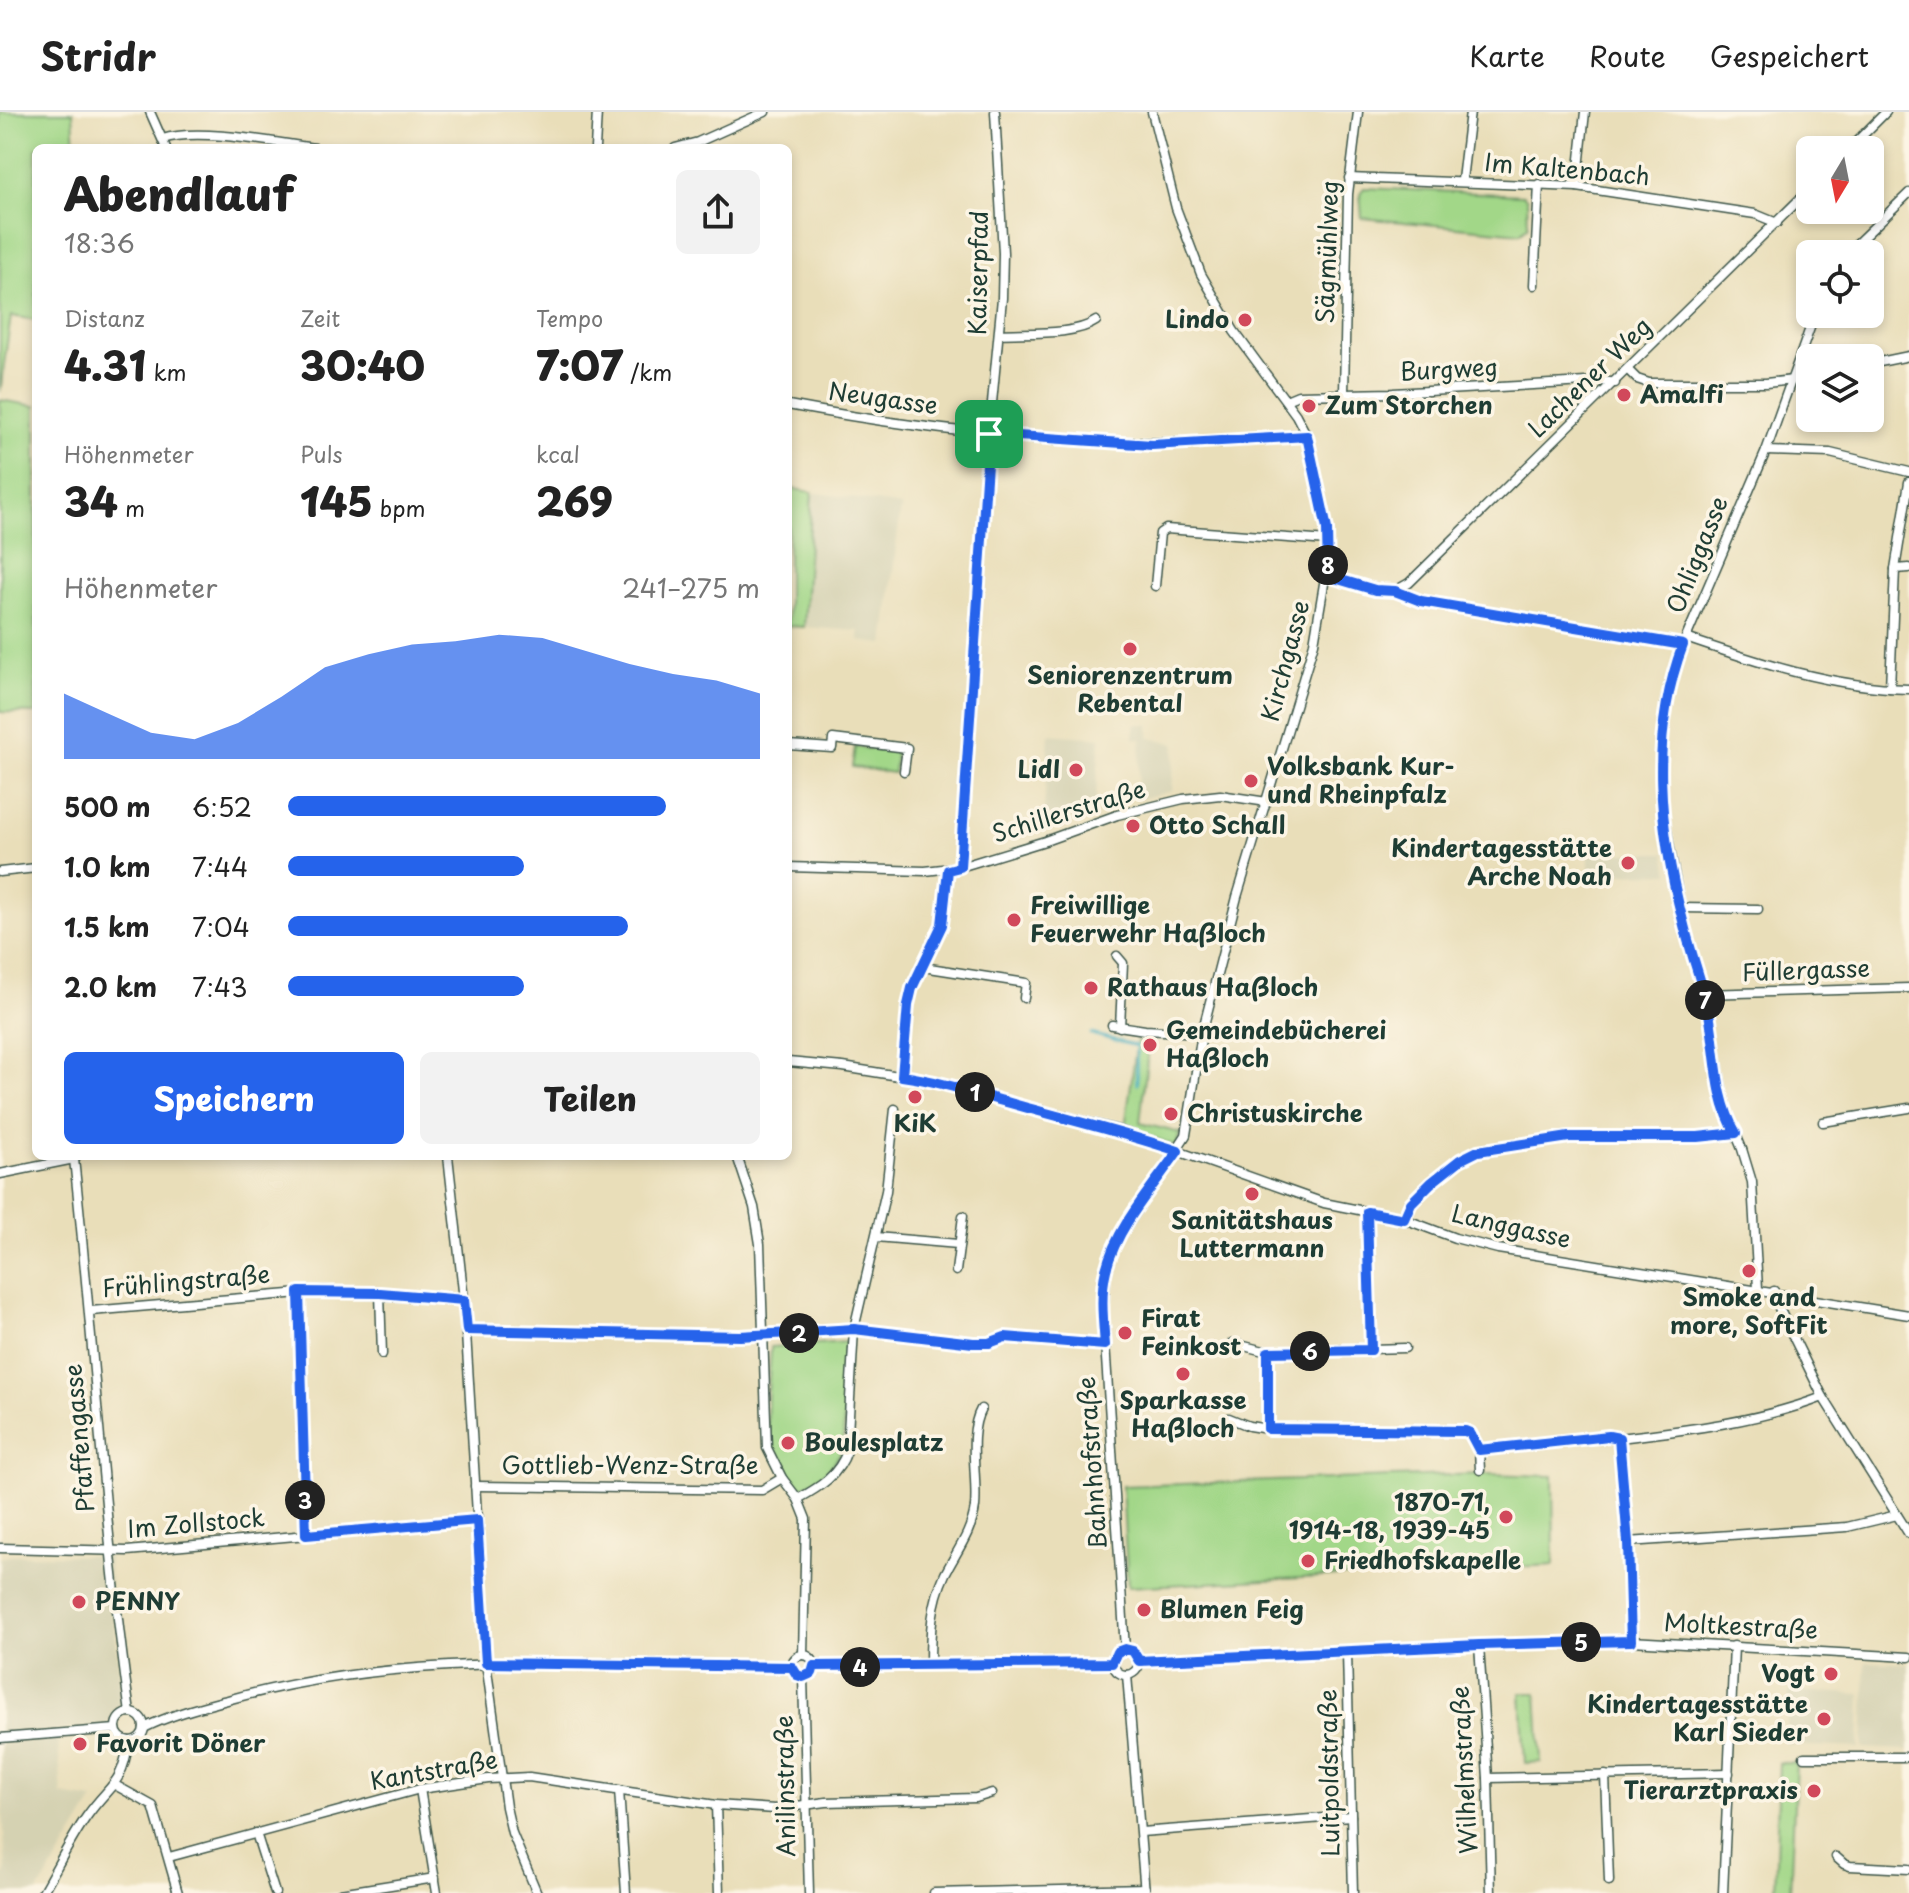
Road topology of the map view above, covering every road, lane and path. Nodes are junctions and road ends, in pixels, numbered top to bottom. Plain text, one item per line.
1 (150, 112) edge
2 (597, 112) edge
3 (765, 112) edge
4 (995, 112) edge
5 (1152, 112) edge
6 (1358, 112) edge
7 (1470, 112) edge
8 (1585, 112) edge
9 (1886, 112) edge
10 (1862, 136) edge
11 (165, 143) edge
12 (281, 144) edge
13 (595, 144) edge
14 (690, 144) edge
15 (1349, 178) junction
16 (1462, 180) junction
17 (1539, 184) junction
18 (1577, 187) junction
19 (1909, 193) edge
20 (1796, 203) edge
21 (1777, 223) junction
22 (1860, 240) edge
23 (1534, 285) dead end
24 (1096, 321) dead end
25 (1810, 328) edge
26 (999, 334) junction
27 (1909, 356) edge
28 (1884, 361) edge
29 (1628, 370) junction
30 (1796, 381) edge
31 (1792, 382) junction
32 (1615, 383) junction
33 (1344, 394) junction
34 (1286, 400) junction
35 (792, 406) edge
36 (989, 434) junction
37 (1307, 436) junction
38 (1766, 451) junction
39 (1909, 472) edge
40 (1909, 482) edge
41 (1328, 541) junction
42 (1909, 568) edge
43 (1895, 569) junction
44 (1328, 576) junction
45 (1155, 586) dead end
46 (1395, 591) junction
47 (1684, 641) junction
48 (1890, 688) junction
49 (1909, 689) edge
50 (792, 745) edge
51 (904, 771) dead end
52 (1267, 802) junction
53 (792, 867) edge
54 (960, 867) junction
55 (32, 868) edge
56 (948, 870) junction
57 (0, 872) edge
58 (1680, 908) junction
59 (1758, 909) dead end
60 (1117, 956) dead end
61 (923, 967) junction
62 (1909, 988) edge
63 (1704, 994) junction
64 (1024, 998) dead end
65 (1202, 1033) junction
66 (792, 1062) edge
67 (902, 1076) junction
68 (1909, 1108) edge
69 (895, 1109) dead end
70 (1823, 1122) dead end
71 (1736, 1133) junction
72 (1178, 1151) junction
73 (66, 1160) edge
74 (76, 1160) edge
75 (448, 1160) edge
76 (738, 1160) edge
77 (0, 1174) edge
78 (1367, 1212) junction
79 (963, 1216) dead end
80 (1404, 1219) junction
81 (876, 1237) junction
82 (958, 1244) junction
83 (956, 1271) dead end
84 (1758, 1289) junction
85 (1774, 1291) junction
86 (299, 1292) junction
87 (380, 1293) junction
88 (464, 1300) junction
89 (91, 1311) junction
90 (1909, 1315) edge
91 (854, 1329) junction
92 (467, 1330) junction
93 (763, 1336) junction
94 (1232, 1343) dead end
95 (1105, 1345) junction
96 (1405, 1348) dead end
97 (1371, 1350) junction
98 (1268, 1352) junction
99 (382, 1354) dead end
100 (1823, 1397) junction
101 (981, 1409) dead end
102 (1229, 1418) dead end
103 (1268, 1429) junction
104 (1619, 1438) junction
105 (1479, 1450) junction
106 (1480, 1470) dead end
107 (782, 1478) junction
108 (475, 1486) junction
109 (798, 1499) junction
110 (1897, 1515) junction
111 (477, 1520) junction
112 (1909, 1534) edge
113 (306, 1535) junction
114 (1628, 1542) junction
115 (0, 1548) edge
116 (110, 1551) junction
117 (1631, 1641) junction
118 (1479, 1645) junction
119 (1734, 1646) junction
120 (1125, 1649) junction
121 (1347, 1652) junction
122 (803, 1655) junction
123 (1909, 1657) edge
124 (1139, 1661) junction
125 (486, 1663) junction
126 (1112, 1663) junction
127 (930, 1665) junction
128 (814, 1666) junction
129 (792, 1667) junction
130 (1127, 1675) junction
131 (803, 1677) junction
132 (130, 1713) junction
133 (143, 1723) junction
134 (116, 1729) junction
135 (0, 1738) edge
136 (129, 1741) junction
137 (1804, 1757) dead end
138 (1909, 1757) edge
139 (1729, 1773) junction
140 (1605, 1775) junction
141 (501, 1777) junction
142 (1488, 1778) junction
143 (115, 1785) junction
144 (420, 1789) junction
145 (619, 1790) junction
146 (992, 1793) dead end
147 (716, 1805) junction
148 (806, 1805) junction
149 (1351, 1816) junction
150 (1141, 1832) junction
151 (256, 1833) junction
152 (169, 1857) junction
153 (1836, 1857) dead end
154 (1909, 1869) edge
155 (435, 1878) junction
156 (1609, 1881) dead end
157 (1145, 1891) edge
158 (42, 1893) edge
159 (178, 1893) edge
160 (275, 1893) edge
161 (340, 1893) edge
162 (437, 1893) edge
163 (537, 1893) edge
164 (626, 1893) edge
165 (719, 1893) edge
166 (809, 1893) edge
167 (934, 1893) edge
168 (1353, 1893) edge
169 (1491, 1893) edge
170 (1723, 1893) edge

1 - 11 street
2 - 13 street
3 - 14 street
4 - 26 street, Kaiserpfad
5 - 34 street, Kirchgasse
6 - 15 street, Sägmühlweg
7 - 16 street
8 - 18 street
9 - 10 street
11 - 12 street
15 - 16 street, Im Kaltenbach
15 - 33 street, Sägmühlweg
16 - 17 street, Im Kaltenbach
17 - 18 street, Im Kaltenbach
17 - 23 street
18 - 21 street, Im Kaltenbach
19 - 22 street
20 - 21 street, Lachener Weg
21 - 29 street, Lachener Weg
24 - 26 street
25 - 31 street, Ohliggasse
26 - 36 street, Kaiserpfad
27 - 28 street
29 - 31 street
29 - 32 street, Lachener Weg
30 - 31 street
31 - 38 street, Ohliggasse
32 - 33 street, Burgweg
32 - 46 street, Lachener Weg
33 - 34 street, Burgweg
34 - 37 street, Kirchgasse
35 - 36 street, Neugasse
36 - 37 street, Neugasse
36 - 54 street, Kaiserpfad
37 - 41 street, Kirchgasse
38 - 39 street
38 - 47 street, Ohliggasse
40 - 43 street
41 - 44 street, Kirchgasse
41 - 45 street
42 - 43 street
43 - 48 street
44 - 46 street
44 - 52 street, Kirchgasse
46 - 47 street
47 - 48 street
47 - 58 street, Ohliggasse
48 - 49 street
50 - 51 street
52 - 54 street, Schillerstraße
52 - 65 street, Kirchgasse
53 - 56 street, Schillerstraße
54 - 56 street, Schillerstraße
55 - 57 street
56 - 61 street
58 - 59 street
58 - 63 street, Ohliggasse
60 - 65 street
61 - 64 street
61 - 67 street
62 - 63 street, Füllergasse
63 - 71 street, Ohliggasse
65 - 72 street, Kirchgasse
66 - 67 street, Langgasse
67 - 72 street, Langgasse
68 - 70 street
69 - 81 street
71 - 80 street
71 - 84 street, Ohliggasse
72 - 78 street, Langgasse
72 - 95 street, Bahnhofstraße
73 - 77 street
74 - 89 street, Pfaffengasse
75 - 88 street
76 - 93 street
78 - 80 street, Langgasse
78 - 97 street
79 - 82 street
80 - 84 street, Langgasse
81 - 82 street
81 - 91 street
82 - 83 street
84 - 85 street, Langgasse
85 - 90 street, Langgasse
85 - 100 street
86 - 87 street, Frühlingstraße
86 - 89 street, Frühlingstraße
86 - 113 street
87 - 88 street, Frühlingstraße
87 - 99 street
88 - 92 street
89 - 116 street, Pfaffengasse
91 - 93 street
91 - 95 street
91 - 109 street
92 - 93 street
92 - 108 street
93 - 107 street
94 - 98 street
95 - 120 street, Bahnhofstraße
96 - 97 street
97 - 98 street
98 - 103 street
100 - 104 street
100 - 110 street
101 - 127 street
102 - 103 street
103 - 105 street
104 - 105 street
104 - 114 street
105 - 106 street
107 - 108 street, Gottlieb-Wenz-Straße
107 - 109 street
108 - 111 street
109 - 122 street
110 - 112 street
110 - 114 street
111 - 113 street, Im Zollstock
111 - 125 street
113 - 116 street, Im Zollstock
114 - 117 street
115 - 116 street, Im Zollstock
116 - 132 street, Pfaffengasse
117 - 118 street, Moltkestraße
117 - 119 street, Moltkestraße
118 - 121 street, Moltkestraße
118 - 142 street, Wilhelmstraße
119 - 123 street, Moltkestraße
119 - 139 street
120 - 124 street
120 - 126 street
121 - 124 street, Moltkestraße
121 - 149 street, Luitpoldstraße
122 - 128 street
122 - 129 street
124 - 130 street
125 - 129 street
125 - 133 street
125 - 141 street
126 - 127 street
126 - 130 street
127 - 128 street
128 - 131 street
129 - 131 street
130 - 150 street
131 - 148 street, Anilinstraße
132 - 133 street
132 - 134 street
133 - 136 street
134 - 135 street
134 - 136 street
136 - 143 street
137 - 138 street
139 - 140 street
139 - 170 street
140 - 142 street
140 - 156 street
141 - 144 street, Kantstraße
141 - 145 street, Kantstraße
141 - 163 street
142 - 169 street, Wilhelmstraße
143 - 152 street
143 - 158 street
144 - 151 street, Kantstraße
144 - 155 street
145 - 147 street, Kantstraße
145 - 164 street
146 - 148 street, Kantstraße
147 - 148 street, Kantstraße
147 - 165 street
148 - 166 street, Anilinstraße
149 - 150 street
149 - 168 street, Luitpoldstraße
150 - 157 street
151 - 152 street, Kantstraße
151 - 160 street
152 - 159 street
153 - 154 street
155 - 161 street
155 - 162 street
157 - 167 street

